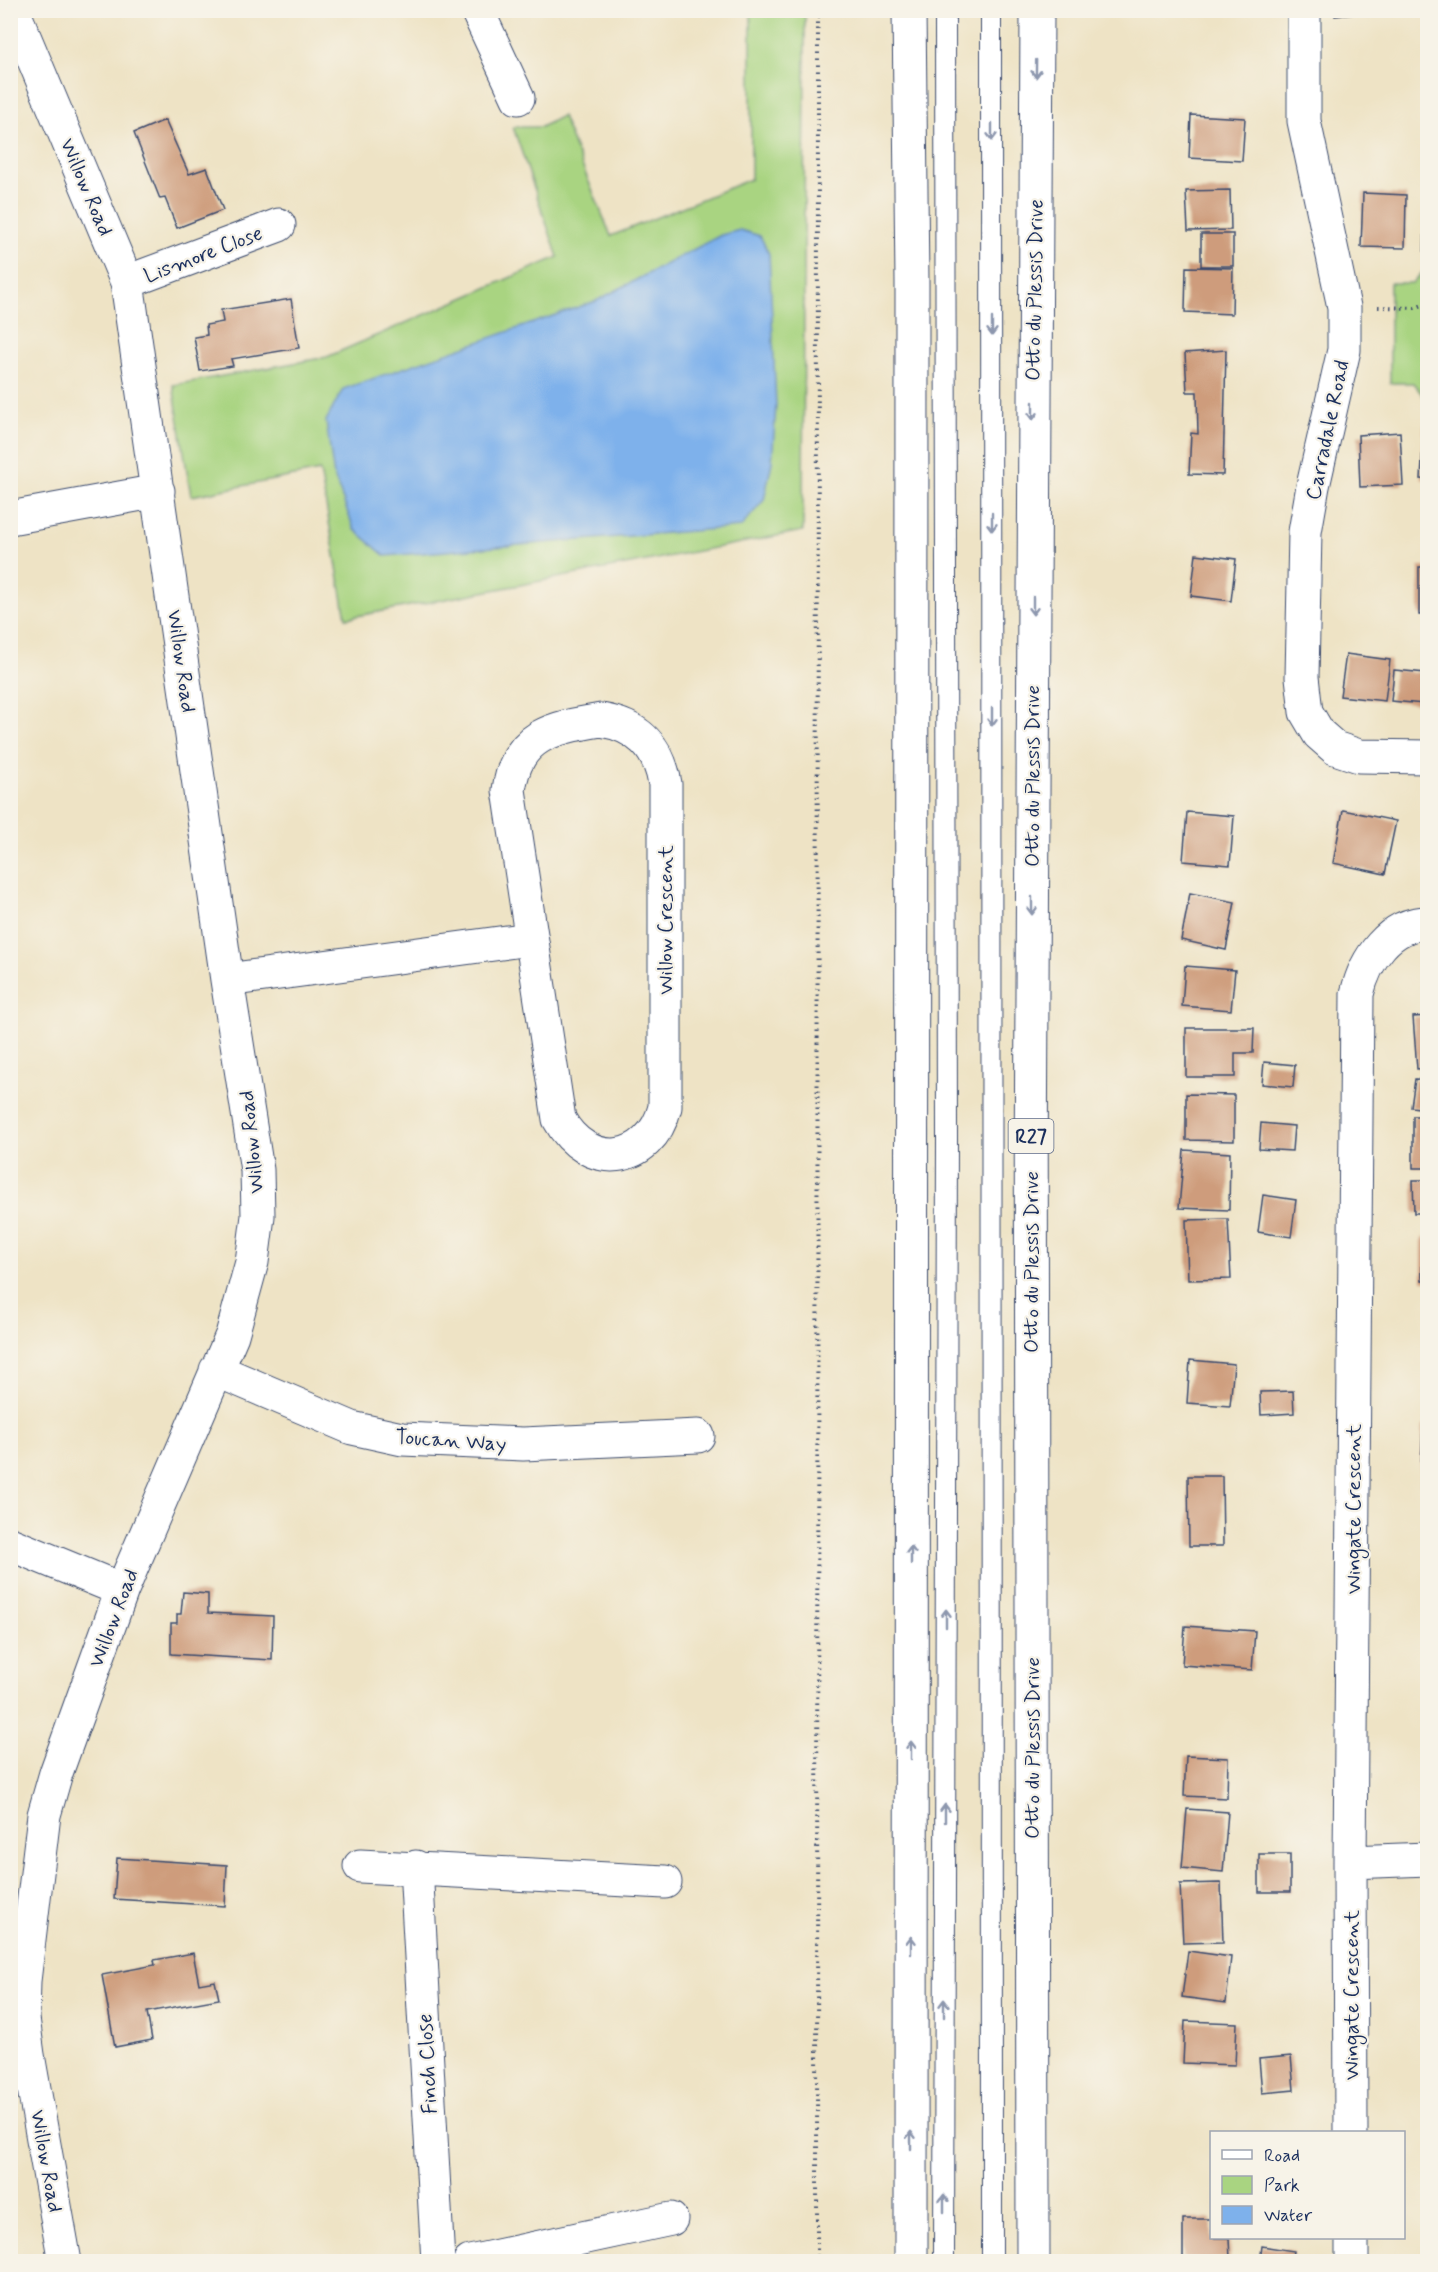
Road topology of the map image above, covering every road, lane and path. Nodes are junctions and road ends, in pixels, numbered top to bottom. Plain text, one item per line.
1 (13, 10) edge
2 (477, 10) edge
3 (818, 10) edge
4 (909, 10) edge
5 (945, 10) edge
6 (992, 10) edge
7 (1037, 10) edge
8 (1304, 10) edge
9 (518, 98) dead end
10 (279, 225) dead end
11 (127, 282) junction
12 (1428, 303) edge
13 (1344, 307) junction
14 (158, 491) junction
15 (10, 518) edge
16 (1428, 757) edge
17 (1428, 923) edge
18 (530, 939) junction
19 (227, 981) junction
20 (216, 1370) junction
21 (698, 1436) dead end
22 (10, 1544) edge
23 (122, 1590) junction
24 (1428, 1859) edge
25 (1350, 1862) junction
26 (360, 1866) dead end
27 (416, 1867) junction
28 (665, 1882) dead end
29 (22, 1902) edge
30 (1351, 2131) edge
31 (671, 2219) dead end
32 (1352, 2239) edge
33 (65, 2262) edge
34 (438, 2262) edge
35 (470, 2262) edge
36 (817, 2262) edge
37 (911, 2262) edge
38 (944, 2262) edge
39 (992, 2262) edge
40 (1033, 2262) edge
41 (1352, 2262) edge

1 - 11 street, Willow Road
2 - 9 street
3 - 36 path
37 -> 4 street
38 -> 5 lane
6 -> 39 lane
7 -> 40 street, Otto du Plessis Drive / R27
8 - 13 street, Carradale Road
10 - 11 street, Lismore Close
11 - 14 street, Willow Road
12 - 13 path
13 - 16 street, Carradale Road
14 - 15 street
14 - 19 street, Willow Road
17 - 25 street, Wingate Crescent
18 - 18 street, Willow Crescent
18 - 19 street
19 - 20 street, Willow Road
20 - 21 street, Toucan Way
20 - 23 street, Willow Road
22 - 23 street
23 - 29 street, Willow Road
24 - 25 street
25 - 30 street, Wingate Crescent
26 - 27 street
27 - 28 street
27 - 34 street, Finch Close
29 - 33 street, Willow Road
31 - 35 street
32 - 41 street

